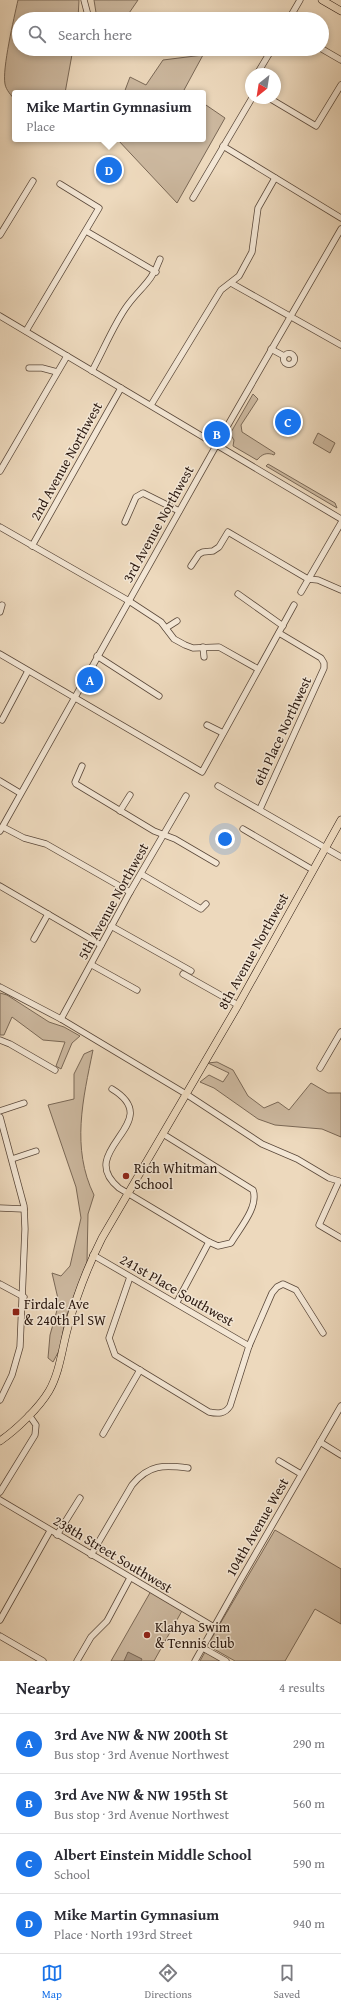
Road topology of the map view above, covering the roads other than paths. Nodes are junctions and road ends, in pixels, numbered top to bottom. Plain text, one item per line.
1 (84, 0) edge
2 (300, 0) edge
3 (322, 0) edge
4 (341, 11) edge
5 (87, 12) edge
6 (293, 12) edge
7 (329, 53) edge
8 (268, 56) edge
9 (341, 60) edge
10 (261, 68) edge
11 (341, 85) edge
12 (248, 104) edge
13 (278, 104) edge
14 (223, 146) junction
15 (275, 178) junction
16 (33, 181) dead end
17 (60, 184) dead end
18 (193, 198) dead end
19 (341, 218) edge
20 (341, 230) edge
21 (86, 231) junction
22 (0, 235) edge
23 (160, 259) dead end
24 (156, 272) junction
25 (232, 283) junction
26 (0, 316) edge
27 (290, 317) junction
28 (26, 331) junction
29 (341, 345) edge
30 (272, 349) junction
31 (66, 356) junction
32 (284, 356) dead end
33 (29, 368) dead end
34 (92, 371) junction
35 (57, 372) junction
36 (121, 388) junction
37 (151, 405) junction
38 (217, 444) junction
39 (0, 471) edge
40 (179, 511) junction
41 (341, 519) edge
42 (125, 522) dead end
43 (341, 524) edge
44 (0, 527) edge
45 (32, 546) junction
46 (191, 566) dead end
47 (308, 579) junction
48 (341, 590) edge
49 (301, 592) dead end
50 (238, 594) dead end
51 (129, 601) junction
52 (294, 605) dead end
53 (2, 606) dead end
54 (0, 612) edge
55 (177, 621) dead end
56 (283, 626) junction
57 (166, 628) junction
58 (279, 633) junction
59 (203, 647) junction
60 (0, 654) edge
61 (97, 656) junction
62 (204, 657) dead end
63 (258, 669) junction
64 (28, 671) junction
65 (159, 696) dead end
66 (73, 698) junction
67 (2, 720) dead end
68 (207, 725) dead end
69 (224, 733) junction
70 (82, 766) dead end
71 (0, 781) edge
72 (218, 786) dead end
73 (20, 793) junction
74 (130, 795) dead end
75 (186, 796) dead end
76 (260, 809) junction
77 (120, 811) junction
78 (341, 820) edge
79 (1, 829) edge
80 (243, 829) dead end
81 (164, 835) junction
82 (326, 848) junction
83 (341, 857) edge
84 (216, 864) dead end
85 (313, 870) junction
86 (141, 874) junction
87 (0, 886) edge
88 (130, 892) junction
89 (206, 904) dead end
90 (48, 914) junction
91 (111, 926) junction
92 (34, 939) dead end
93 (101, 945) junction
94 (92, 964) junction
95 (191, 971) dead end
96 (183, 974) dead end
97 (0, 987) edge
98 (137, 990) dead end
99 (238, 1005) junction
100 (61, 1018) junction
101 (341, 1032) edge
102 (0, 1040) edge
103 (320, 1068) dead end
104 (55, 1070) dead end
105 (112, 1089) dead end
106 (186, 1094) junction
107 (24, 1103) dead end
108 (0, 1111) edge
109 (0, 1118) edge
110 (163, 1134) junction
111 (36, 1151) dead end
112 (12, 1159) junction
113 (129, 1194) junction
114 (0, 1208) edge
115 (24, 1210) junction
116 (341, 1238) edge
117 (208, 1242) junction
118 (93, 1255) junction
119 (130, 1277) junction
120 (0, 1284) edge
121 (24, 1297) junction
122 (177, 1302) junction
123 (323, 1333) dead end
124 (249, 1346) junction
125 (140, 1370) junction
126 (0, 1400) edge
127 (341, 1406) edge
128 (29, 1415) junction
129 (103, 1434) dead end
130 (0, 1441) edge
131 (320, 1442) junction
132 (341, 1454) edge
133 (279, 1461) dead end
134 (188, 1468) dead end
135 (301, 1474) junction
136 (0, 1492) edge
137 (80, 1498) dead end
138 (0, 1500) edge
139 (50, 1531) junction
140 (57, 1535) junction
141 (91, 1555) junction
142 (130, 1578) junction
143 (0, 1620) edge
144 (214, 1627) junction
145 (0, 1636) edge
146 (203, 1648) junction
147 (44, 1661) edge
148 (77, 1661) edge
149 (196, 1661) edge
150 (226, 1661) edge

1 - 5 street
2 - 6 street
3 - 4 main road
7 - 9 street
8 - 10 street
11 - 13 street
12 - 14 street
14 - 15 street
14 - 18 street
15 - 19 street
15 - 25 street
16 - 22 street
17 - 21 street
20 - 27 street, 3rd Avenue Northwest
21 - 24 street
21 - 28 street
23 - 24 street
24 - 34 street
25 - 27 street
25 - 37 street
26 - 28 street
27 - 29 street
27 - 30 street, 3rd Avenue Northwest
28 - 31 street
30 - 32 street
30 - 38 street, 3rd Avenue Northwest
31 - 34 street
31 - 35 street
33 - 35 street
34 - 36 street
35 - 39 street
36 - 37 street
36 - 45 street, 2nd Avenue Northwest
37 - 38 street
38 - 40 street, 3rd Avenue Northwest
38 - 41 street
40 - 42 street
40 - 51 street, 3rd Avenue Northwest
43 - 47 street
44 - 45 street
45 - 51 street
46 - 47 street
47 - 48 street
47 - 49 street
50 - 56 street
51 - 57 street
51 - 61 street, 3rd Avenue Northwest
52 - 56 street
53 - 54 street
55 - 57 street
56 - 58 street
57 - 59 street
58 - 63 street
58 - 76 street, 6th Place Northwest
59 - 62 street
59 - 63 street
60 - 64 street
61 - 65 street
61 - 66 street, 3rd Avenue Northwest
63 - 69 street
64 - 66 street
64 - 67 street
66 - 69 street
66 - 73 street, 3rd Avenue Northwest
68 - 69 street
70 - 77 street
71 - 73 street
72 - 76 street
73 - 79 street, 3rd Avenue Northwest
74 - 77 street
75 - 81 street, 5th Avenue Northwest
76 - 82 street
77 - 81 street
78 - 82 main road, 8th Avenue Northwest
79 - 88 street
80 - 85 street
81 - 84 street
81 - 86 street, 5th Avenue Northwest
82 - 83 street
82 - 85 main road, 8th Avenue Northwest
85 - 99 main road, 8th Avenue Northwest
86 - 88 street, 5th Avenue Northwest
86 - 89 street
87 - 90 street
88 - 91 street, 5th Avenue Northwest
90 - 92 street
90 - 93 street
91 - 93 street, 5th Avenue Northwest
91 - 95 street
93 - 94 street, 5th Avenue Northwest
94 - 98 street
94 - 100 street, 5th Avenue Northwest
96 - 99 street
97 - 100 street
99 - 106 main road, 8th Avenue Northwest
100 - 106 street
101 - 103 street
102 - 104 street
105 - 113 street
106 - 110 main road, 8th Avenue Northwest
106 - 116 street
107 - 108 street
109 - 112 street
110 - 113 main road, 8th Avenue Northwest
110 - 117 street
111 - 112 street
112 - 115 street
113 - 117 street
113 - 118 main road, 8th Avenue Northwest
114 - 115 street
115 - 121 street
117 - 122 street
118 - 119 street, 241st Place Southwest
118 - 128 main road, 8th Avenue Northwest
119 - 122 street, 241st Place Southwest
119 - 125 street
120 - 121 street
121 - 126 street
122 - 124 street, 241st Place Southwest
123 - 124 street
124 - 125 street
125 - 129 street
127 - 131 street, 104th Avenue West
128 - 130 main road, 8th Avenue Northwest
128 - 136 street
131 - 132 street
131 - 135 street, 104th Avenue West
133 - 135 street
134 - 141 street
135 - 144 street, 104th Avenue West
137 - 140 street
138 - 139 street, 238th Street Southwest
139 - 140 street, 238th Street Southwest
139 - 143 street
140 - 141 street, 238th Street Southwest
141 - 142 street, 238th Street Southwest
142 - 144 street, 238th Street Southwest
142 - 148 street
144 - 146 street, 104th Avenue West
145 - 147 street
146 - 149 street, 104th Avenue West
146 - 150 street

